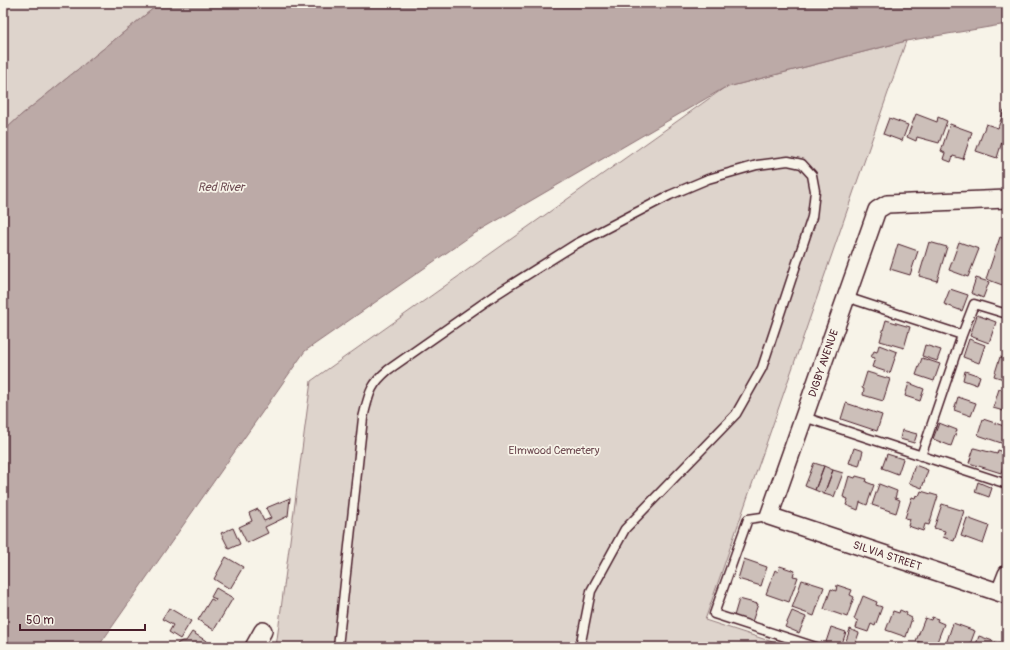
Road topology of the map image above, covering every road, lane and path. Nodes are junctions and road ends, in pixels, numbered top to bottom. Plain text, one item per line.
1 (1007, 199) edge
2 (846, 297) junction
3 (1007, 314) edge
4 (962, 335) junction
5 (804, 417) junction
6 (922, 456) junction
7 (1007, 484) edge
8 (769, 516) junction
9 (1007, 574) edge
10 (1004, 594) edge
11 (262, 639) edge
12 (254, 647) edge
13 (338, 647) edge
14 (580, 647) edge
15 (816, 647) edge

1 - 2 street, DIGBY AVENUE
2 - 4 lane
2 - 5 street, DIGBY AVENUE
3 - 4 lane
4 - 6 lane
5 - 6 lane
5 - 8 street, DIGBY AVENUE
6 - 7 lane
8 - 10 street, SILVIA STREET
8 - 15 lane
9 - 10 street
11 - 12 street
13 - 14 lane

